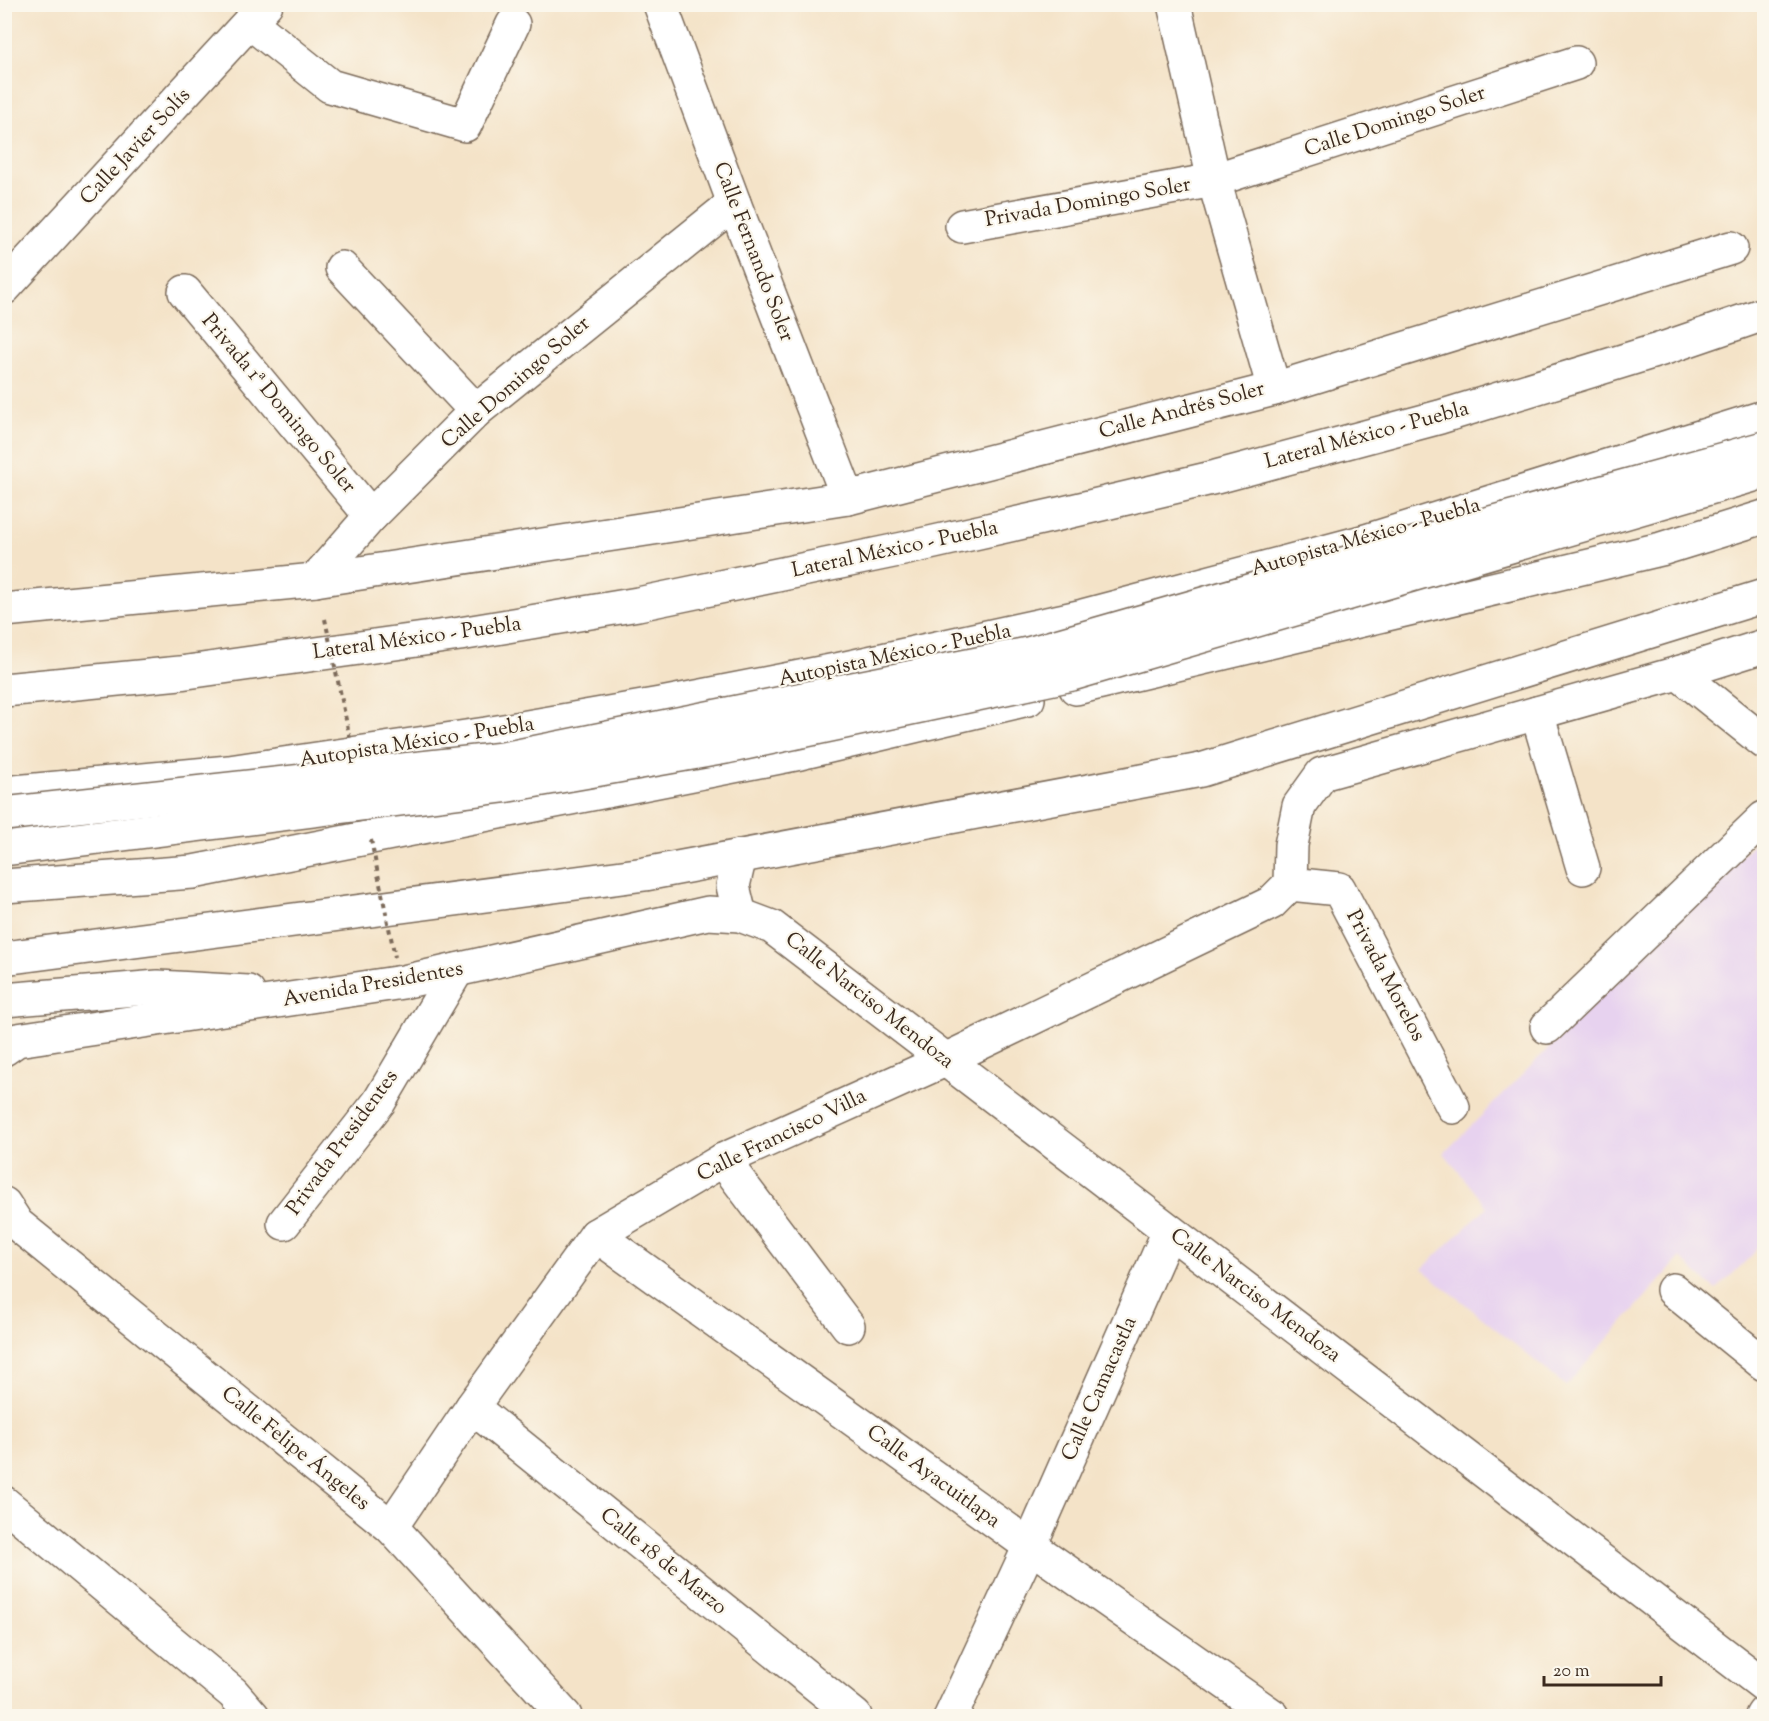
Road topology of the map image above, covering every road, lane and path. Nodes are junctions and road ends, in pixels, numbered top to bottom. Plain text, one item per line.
1 (660, 4) edge
2 (1174, 4) edge
3 (259, 14) edge
4 (513, 24) dead end
5 (1576, 63) dead end
6 (1214, 180) junction
7 (734, 203) junction
8 (962, 226) dead end
9 (1731, 249) dead end
10 (342, 268) dead end
11 (4, 288) edge
12 (185, 292) dead end
13 (1764, 314) edge
14 (1275, 389) junction
15 (476, 411) junction
16 (1764, 417) edge
17 (1764, 448) edge
18 (1764, 472) edge
19 (848, 498) junction
20 (371, 516) junction
21 (1764, 517) edge
22 (315, 580) junction
23 (1764, 596) edge
24 (4, 610) edge
25 (1764, 646) edge
26 (1677, 673) junction
27 (4, 690) edge
28 (1537, 713) junction
29 (1764, 742) edge
30 (4, 793) edge
31 (4, 814) edge
32 (1764, 818) edge
33 (4, 849) edge
34 (740, 856) junction
35 (1583, 868) dead end
36 (1290, 884) junction
37 (4, 886) edge
38 (740, 915) junction
39 (4, 958) edge
40 (457, 970) junction
41 (322, 996) junction
42 (4, 1000) edge
43 (1547, 1027) dead end
44 (4, 1049) edge
45 (945, 1060) junction
46 (1454, 1107) dead end
47 (723, 1160) junction
48 (9, 1223) edge
49 (284, 1223) dead end
50 (1169, 1231) junction
51 (596, 1235) junction
52 (1673, 1290) dead end
53 (848, 1326) dead end
54 (1764, 1364) edge
55 (472, 1407) junction
56 (4, 1503) edge
57 (391, 1527) junction
58 (1030, 1546) junction
59 (1764, 1685) edge
60 (253, 1716) edge
61 (566, 1716) edge
62 (855, 1716) edge
63 (951, 1716) edge
64 (1273, 1716) edge

1 - 7 main road, Calle Fernando Soler
2 - 6 main road, Calle Andrés Soler
3 - 4 main road
3 - 11 main road, Calle Javier Solís
5 - 6 main road, Calle Domingo Soler
6 - 8 main road, Privada Domingo Soler
6 - 14 main road, Calle Andrés Soler
7 - 15 main road, Calle Domingo Soler
7 - 19 main road, Calle Fernando Soler
9 - 14 main road
10 - 15 main road
12 - 20 main road, Privada 1ª Domingo Soler
13 - 27 main road, Lateral México - Puebla
14 - 19 main road, Calle Andrés Soler
15 - 20 main road, Calle Domingo Soler
16 - 30 main road, Autopista México - Puebla
17 - 31 main road, bridge
18 - 33 main road, bridge
19 - 22 main road, Calle Andrés Soler
20 - 22 main road, Calle Domingo Soler
21 - 37 main road
22 - 24 main road, Calle Andrés Soler
23 - 34 main road
25 - 26 main road
26 - 28 main road
26 - 29 main road
28 - 35 main road
28 - 36 main road
32 - 43 main road
34 - 38 main road
34 - 39 main road
36 - 45 main road, Calle Francisco Villa
36 - 46 main road, Privada Morelos
38 - 40 main road, Avenida Presidentes
38 - 45 main road, Calle Narciso Mendoza
40 - 41 main road, Avenida Presidentes
40 - 49 main road, Privada Presidentes
41 - 42 main road
41 - 44 main road, Avenida Presidentes
45 - 47 main road, Calle Francisco Villa
45 - 50 main road, Calle Narciso Mendoza
47 - 51 main road, Calle Francisco Villa
47 - 53 main road
48 - 57 main road, Calle Felipe Ángeles
50 - 58 main road, Calle Camacastla
50 - 59 main road, Calle Narciso Mendoza
51 - 55 main road, Calle Francisco Villa
51 - 58 main road, Calle Ayacuitlapa
52 - 54 main road
55 - 57 main road, Calle Francisco Villa
55 - 62 main road, Calle 18 de Marzo
56 - 60 main road
57 - 61 main road, Calle Felipe Ángeles
58 - 63 main road, Calle Camacastla
58 - 64 main road, Calle Ayacuitlapa

